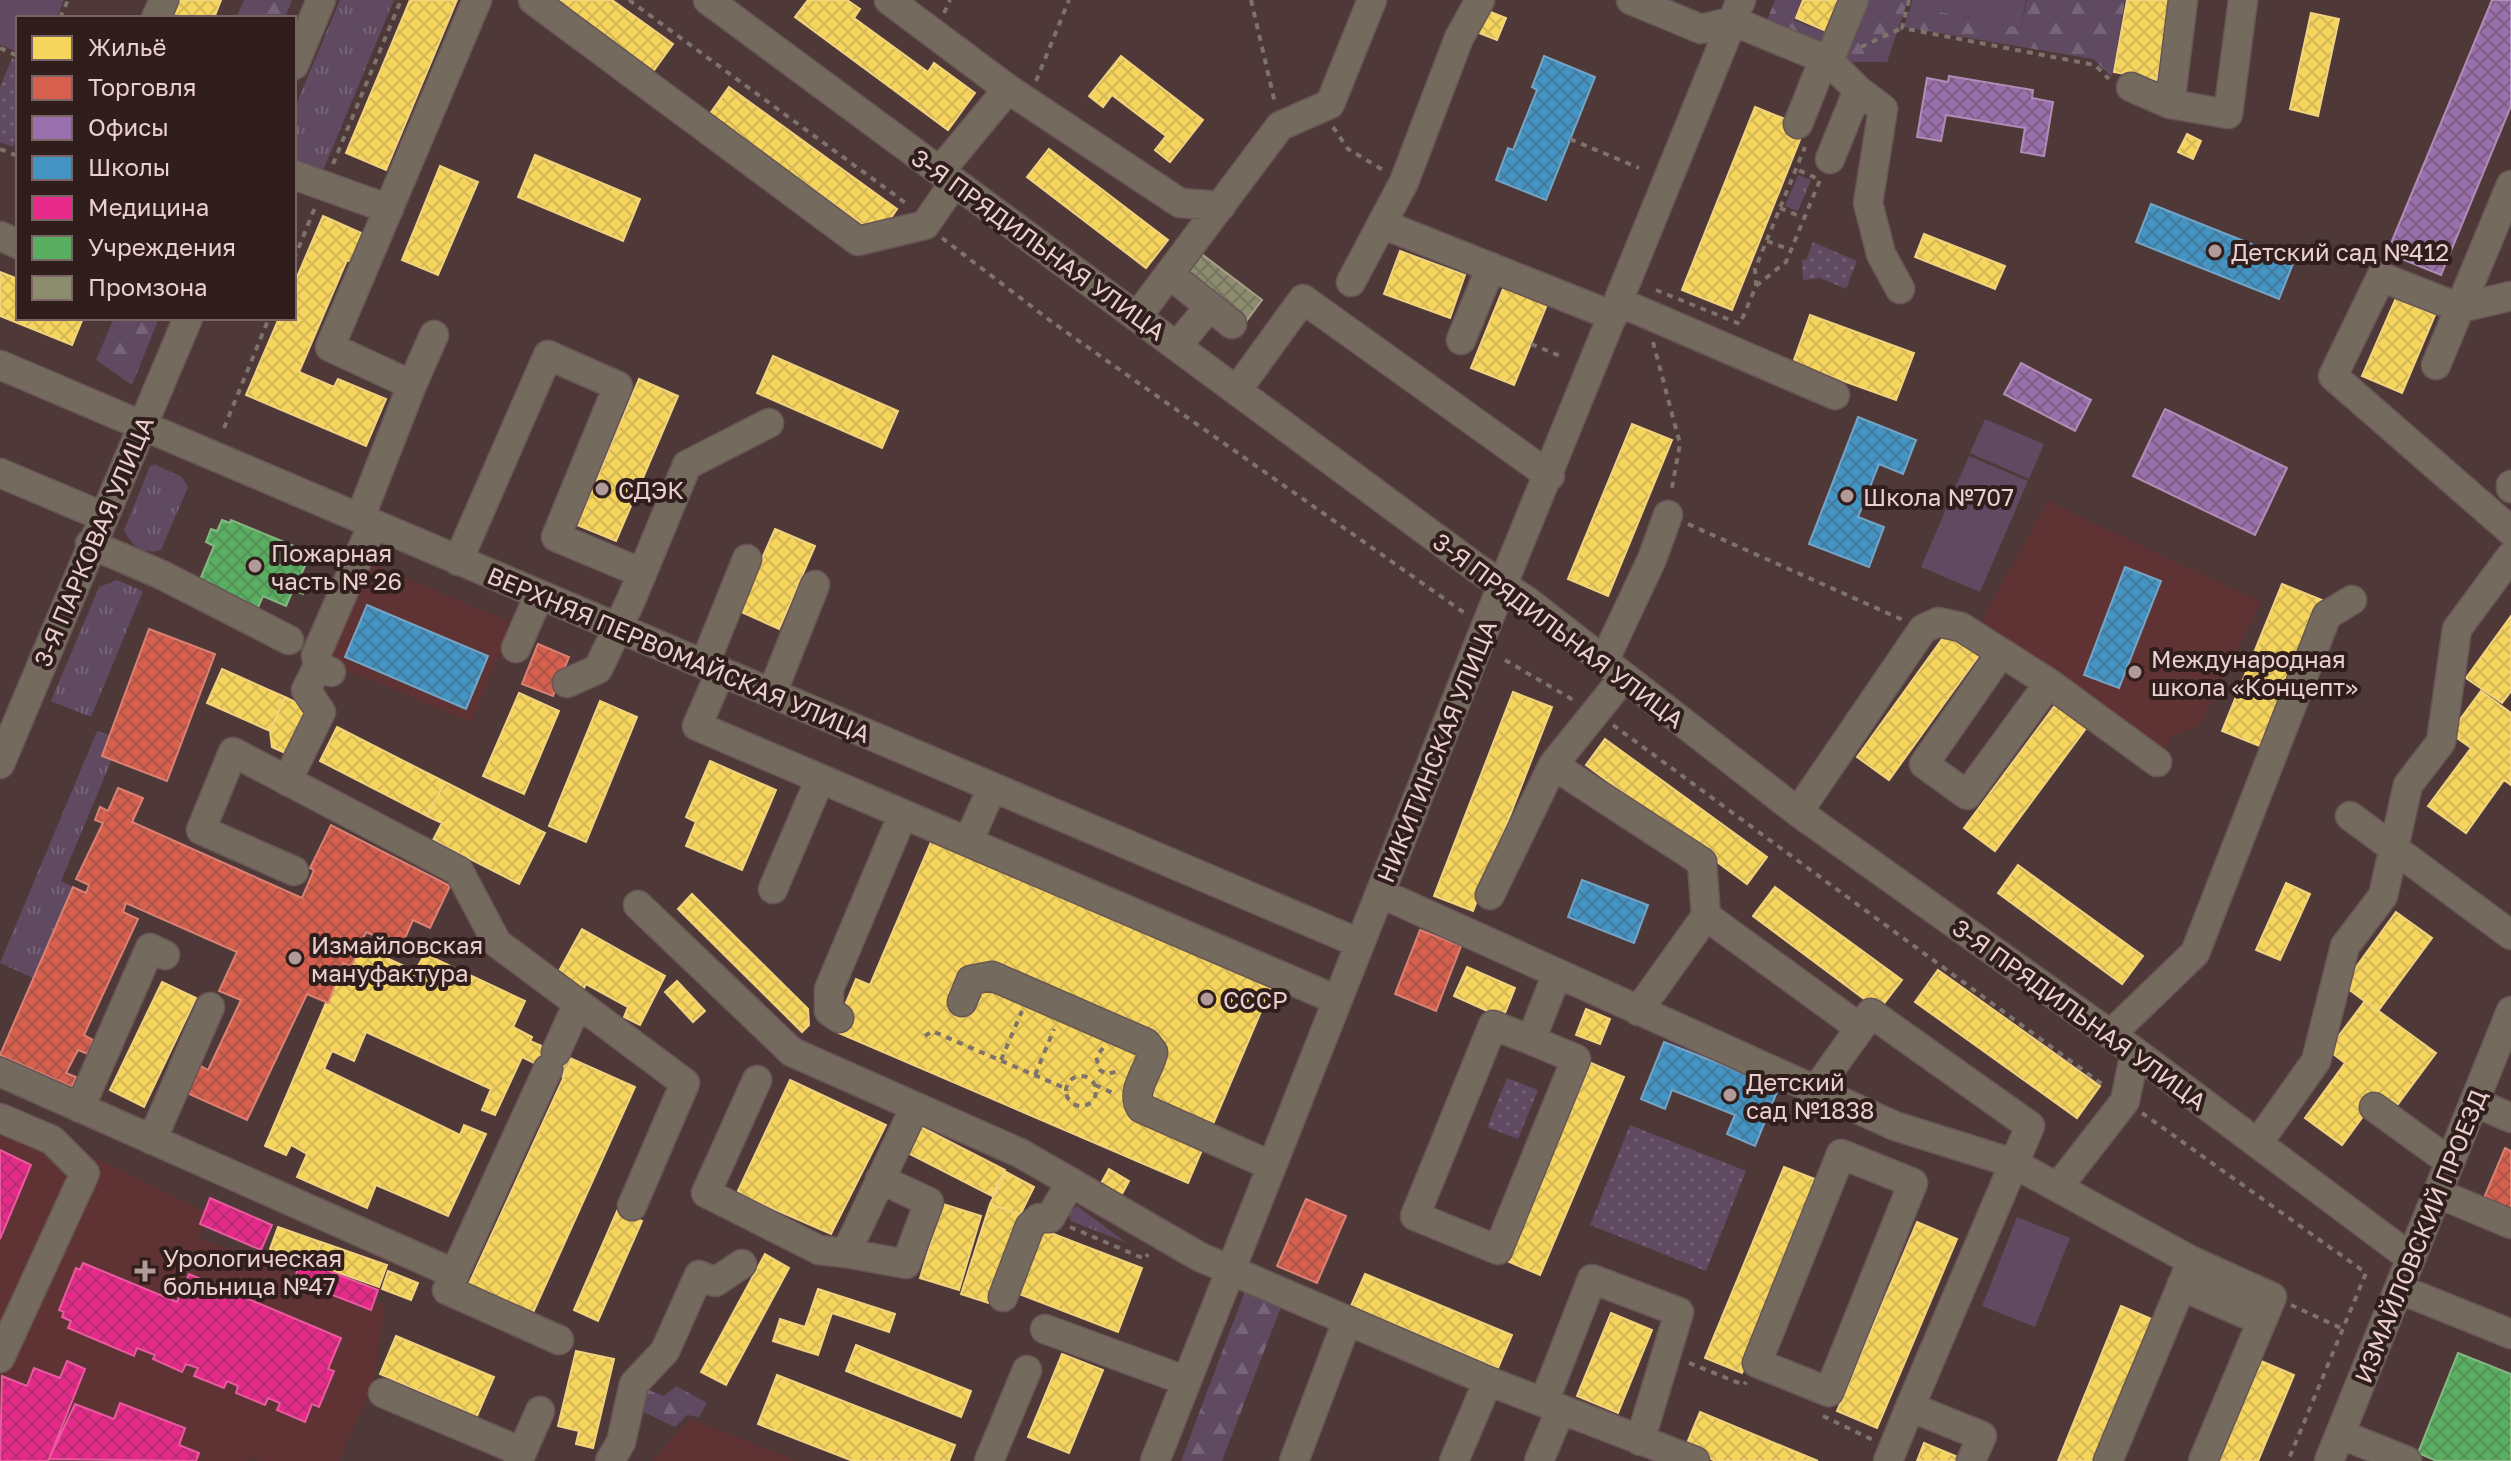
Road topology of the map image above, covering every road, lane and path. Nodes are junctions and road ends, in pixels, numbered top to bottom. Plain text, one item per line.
1 (321, 0) edge
2 (401, 0) edge
3 (477, 0) edge
4 (533, 0) edge
5 (629, 0) edge
6 (708, 0) edge
7 (889, 0) edge
8 (1069, 0) edge
9 (1251, 0) edge
10 (1372, 0) edge
11 (1480, 0) edge
12 (1631, 0) edge
13 (1854, 0) edge
14 (2183, 0) edge
15 (2243, 0) edge
16 (1909, 4) edge
17 (1737, 10) edge
18 (1902, 28) junction
19 (296, 60) edge
20 (1827, 60) junction
21 (2131, 87) joint
22 (1858, 90) junction
23 (1018, 96) junction
24 (2170, 104) junction
25 (1321, 108) junction
26 (1280, 126) junction
27 (1804, 130) joint
28 (1570, 139) dead end
29 (1830, 159) dead end
30 (1639, 168) dead end
31 (1796, 169) junction
32 (296, 176) edge
33 (947, 177) junction
34 (1404, 182) junction
35 (325, 184) junction
36 (2511, 185) edge
37 (1221, 206) junction
38 (1780, 208) junction
39 (389, 209) junction
40 (1804, 218) junction
41 (1382, 224) junction
42 (925, 225) junction
43 (1767, 240) junction
44 (1791, 250) junction
45 (296, 254) edge
46 (1491, 267) junction
47 (1351, 282) dead end
48 (1183, 285) dead end
49 (1756, 286) junction
50 (1900, 289) dead end
51 (2511, 296) edge
52 (1651, 302) junction
53 (1210, 306) junction
54 (2460, 308) junction
55 (1616, 309) junction
56 (1137, 317) junction
57 (187, 320) edge
58 (268, 320) edge
59 (1232, 324) dead end
60 (434, 335) dead end
61 (1461, 340) dead end
62 (1531, 344) dead end
63 (1177, 346) junction
64 (1563, 357) dead end
65 (0, 365) edge
66 (2436, 365) dead end
67 (412, 385) junction
68 (1237, 390) junction
69 (1835, 395) dead end
70 (769, 423) dead end
71 (142, 424) junction
72 (224, 428) dead end
73 (0, 473) edge
74 (1550, 476) junction
75 (1668, 515) junction
76 (102, 516) junction
77 (367, 521) junction
78 (2511, 531) edge
79 (90, 544) junction
80 (2511, 556) edge
81 (747, 559) dead end
82 (458, 561) junction
83 (642, 573) junction
84 (815, 585) dead end
85 (1502, 586) junction
86 (539, 595) junction
87 (2352, 600) dead end
88 (1466, 614) dead end
89 (619, 628) junction
90 (1923, 629) junction
91 (289, 640) dead end
92 (516, 648) dead end
93 (2001, 653) junction
94 (1505, 660) dead end
95 (713, 667) junction
96 (1614, 669) junction
97 (567, 683) dead end
98 (2049, 683) junction
99 (772, 693) junction
100 (1596, 713) junction
101 (2157, 762) dead end
102 (0, 764) edge
103 (1553, 765) junction
104 (820, 779) junction
105 (287, 781) junction
106 (992, 788) junction
107 (1798, 812) junction
108 (903, 814) junction
109 (2350, 816) dead end
110 (968, 842) junction
111 (2396, 847) junction
112 (294, 871) dead end
113 (773, 889) dead end
114 (1380, 893) junction
115 (1490, 895) dead end
116 (638, 905) dead end
117 (1706, 916) junction
118 (2511, 935) edge
119 (1359, 943) junction
120 (165, 955) dead end
121 (1557, 974) junction
122 (1030, 993) junction
123 (1337, 1000) junction
124 (962, 1002) dead end
125 (578, 1003) junction
126 (210, 1007) dead end
127 (1064, 1007) junction
128 (1638, 1011) junction
129 (2511, 1011) edge
130 (839, 1018) dead end
131 (1860, 1028) junction
132 (2111, 1034) junction
133 (925, 1036) dead end
134 (1531, 1040) junction
135 (2135, 1052) junction
136 (1001, 1060) junction
137 (1100, 1070) dead end
138 (0, 1072) edge
139 (1035, 1075) junction
140 (757, 1080) dead end
141 (1091, 1080) junction
142 (1067, 1089) junction
143 (1815, 1091) junction
144 (2125, 1101) junction
145 (2474, 1102) junction
146 (915, 1107) junction
147 (2374, 1107) dead end
148 (80, 1108) junction
149 (0, 1118) edge
150 (2511, 1118) edge
151 (1895, 1126) junction
152 (152, 1140) junction
153 (2258, 1143) junction
154 (2450, 1162) junction
155 (2013, 1163) junction
156 (1270, 1165) junction
157 (1877, 1169) junction
158 (880, 1179) junction
159 (1071, 1182) junction
160 (2058, 1187) junction
161 (2437, 1193) junction
162 (632, 1206) dead end
163 (1050, 1218) junction
164 (2511, 1224) edge
165 (1161, 1234) junction
166 (846, 1253) junction
167 (2411, 1258) junction
168 (742, 1264) dead end
169 (1228, 1269) junction
170 (455, 1274) junction
171 (2187, 1274) junction
172 (2399, 1289) junction
173 (1003, 1297) dead end
174 (2267, 1309) junction
175 (1347, 1321) junction
176 (1045, 1329) dead end
177 (2343, 1329) junction
178 (2511, 1334) edge
179 (559, 1340) dead end
180 (1667, 1354) junction
181 (0, 1358) edge
182 (1757, 1363) junction
183 (1027, 1370) dead end
184 (1184, 1380) junction
185 (1488, 1381) junction
186 (383, 1393) dead end
187 (1552, 1406) junction
188 (1910, 1407) junction
189 (540, 1411) dead end
190 (2340, 1434) junction
191 (1640, 1441) junction
192 (520, 1456) edge
193 (610, 1461) edge
194 (989, 1461) edge
195 (1155, 1461) edge
196 (1294, 1461) edge
197 (1454, 1461) edge
198 (1539, 1461) edge
199 (1695, 1461) edge
200 (1888, 1461) edge
201 (1971, 1461) edge
202 (2108, 1461) edge
203 (2203, 1461) edge
204 (2288, 1461) edge
205 (2329, 1461) edge
206 (2407, 1461) edge

1 - 19 street
2 - 35 path
3 - 39 street
4 - 42 street
5 - 42 path
6 - 33 street, 3-Я ПРЯДИЛЬНАЯ УЛИЦА
7 - 23 street
8 - 23 path
9 - 26 path
10 - 25 street
11 - 34 street
12 - 17 street
13 - 20 street
14 - 24 street
15 - 24 street
16 - 18 path
17 - 20 street
17 - 55 street, НИКИТИНСКАЯ УЛИЦА
18 - 20 path
18 - 21 path
20 - 22 street
20 - 27 street
21 - 24 street
22 - 29 street
22 - 50 street
23 - 33 street
23 - 37 street
25 - 26 street
25 - 34 path
26 - 37 street
27 - 31 path
28 - 30 path
31 - 38 path
31 - 40 path
32 - 35 street
33 - 42 street
33 - 56 street, 3-Я ПРЯДИЛЬНАЯ УЛИЦА
34 - 41 street
35 - 39 street
35 - 45 path
36 - 54 street
37 - 56 street
38 - 40 path
38 - 43 path
39 - 67 street
40 - 44 path
41 - 46 street
41 - 47 street
42 - 88 path
43 - 44 path
43 - 49 path
44 - 49 path
46 - 55 street
46 - 61 street
48 - 53 street
49 - 52 path
51 - 54 street
52 - 55 street
52 - 69 street
52 - 75 path
53 - 59 street
53 - 63 street
54 - 66 street
54 - 78 street
55 - 74 street, НИКИТИНСКАЯ УЛИЦА
56 - 63 street, 3-Я ПРЯДИЛЬНАЯ УЛИЦА
57 - 71 street, 3-Я ПАРКОВАЯ УЛИЦА
58 - 72 path
60 - 67 street
62 - 64 path
63 - 68 street, 3-Я ПРЯДИЛЬНАЯ УЛИЦА
65 - 71 street, ВЕРХНЯЯ ПЕРВОМАЙСКАЯ УЛИЦА
67 - 77 street
68 - 74 street
68 - 85 street, 3-Я ПРЯДИЛЬНАЯ УЛИЦА
70 - 83 street
71 - 76 street, 3-Я ПАРКОВАЯ УЛИЦА
71 - 77 street, ВЕРХНЯЯ ПЕРВОМАЙСКАЯ УЛИЦА
73 - 76 street
74 - 85 street, НИКИТИНСКАЯ УЛИЦА
75 - 90 path
75 - 96 street
76 - 79 street, 3-Я ПАРКОВАЯ УЛИЦА
77 - 82 street, ВЕРХНЯЯ ПЕРВОМАЙСКАЯ УЛИЦА
77 - 105 street
79 - 91 street
79 - 102 street, 3-Я ПАРКОВАЯ УЛИЦА
80 - 111 street
81 - 95 street
82 - 83 street
82 - 86 street, ВЕРХНЯЯ ПЕРВОМАЙСКАЯ УЛИЦА
83 - 89 street
84 - 99 street
85 - 96 street, 3-Я ПРЯДИЛЬНАЯ УЛИЦА
85 - 114 street, НИКИТИНСКАЯ УЛИЦА
86 - 89 street, ВЕРХНЯЯ ПЕРВОМАЙСКАЯ УЛИЦА
86 - 92 street
87 - 132 street
89 - 95 street, ВЕРХНЯЯ ПЕРВОМАЙСКАЯ УЛИЦА
89 - 97 street
90 - 93 street
90 - 107 street
93 - 98 street
93 - 98 street
94 - 100 path
95 - 99 street, ВЕРХНЯЯ ПЕРВОМАЙСКАЯ УЛИЦА
95 - 104 street
96 - 100 street
96 - 107 street, 3-Я ПРЯДИЛЬНАЯ УЛИЦА
98 - 101 street
99 - 106 street, ВЕРХНЯЯ ПЕРВОМАЙСКАЯ УЛИЦА
100 - 103 street
100 - 144 path
103 - 115 street
103 - 117 street
104 - 108 street
104 - 113 street
105 - 112 street
105 - 125 street
106 - 110 street
106 - 119 street, ВЕРХНЯЯ ПЕРВОМАЙСКАЯ УЛИЦА
107 - 132 street, 3-Я ПРЯДИЛЬНАЯ УЛИЦА
108 - 110 street
108 - 130 street
109 - 111 street
110 - 123 street
111 - 118 street
111 - 153 street
114 - 119 street, НИКИТИНСКАЯ УЛИЦА
114 - 121 street
116 - 146 street
117 - 128 street
117 - 131 street
119 - 123 street, НИКИТИНСКАЯ УЛИЦА
120 - 148 street
121 - 128 street
121 - 134 street
122 - 124 street
122 - 127 street
122 - 136 path
123 - 156 street, НИКИТИНСКАЯ УЛИЦА
125 - 162 street
125 - 170 street
126 - 152 street
127 - 139 path
127 - 156 street
128 - 143 street
129 - 145 street, ИЗМАЙЛОВСКИЙ ПРОЕЗД
131 - 143 street
131 - 155 street
132 - 135 street, 3-Я ПРЯДИЛЬНАЯ УЛИЦА
133 - 136 path
134 - 134 street
135 - 144 street
135 - 153 street, 3-Я ПРЯДИЛЬНАЯ УЛИЦА
136 - 139 path
137 - 141 path
138 - 148 street
139 - 142 path
140 - 166 street
141 - 142 path
141 - 142 path
143 - 151 street
144 - 160 street
144 - 177 path
145 - 150 street
145 - 154 street, ИЗМАЙЛОВСКИЙ ПРОЕЗД
146 - 158 street
146 - 159 street
147 - 154 street
148 - 152 street
149 - 181 street
151 - 155 street
151 - 157 street
152 - 170 street
153 - 167 street, 3-Я ПРЯДИЛЬНАЯ УЛИЦА
154 - 161 street, ИЗМАЙЛОВСКИЙ ПРОЕЗД
155 - 160 street
155 - 188 street
156 - 169 street, НИКИТИНСКАЯ УЛИЦА
157 - 182 street
157 - 182 street
158 - 166 street
158 - 166 street
159 - 163 street
159 - 165 street
160 - 171 street
161 - 164 street
161 - 167 street, ИЗМАЙЛОВСКИЙ ПРОЕЗД
163 - 165 path
163 - 173 street
165 - 169 street
167 - 172 street, ИЗМАЙЛОВСКИЙ ПРОЕЗД
168 - 193 street
169 - 175 street
169 - 184 street, НИКИТИНСКАЯ УЛИЦА
170 - 179 street
171 - 174 street
171 - 202 street
172 - 178 street
172 - 190 street, ИЗМАЙЛОВСКИЙ ПРОЕЗД
174 - 177 path
174 - 203 street
175 - 185 street
175 - 196 street
176 - 184 street
177 - 204 path
180 - 182 path
180 - 187 street
180 - 191 street
183 - 194 street
184 - 195 street, НИКИТИНСКАЯ УЛИЦА
185 - 187 street
185 - 197 street
186 - 192 street
187 - 191 street
187 - 198 street
188 - 200 street
188 - 201 street
189 - 192 street
190 - 205 street, ИЗМАЙЛОВСКИЙ ПРОЕЗД
190 - 206 street
191 - 199 street

